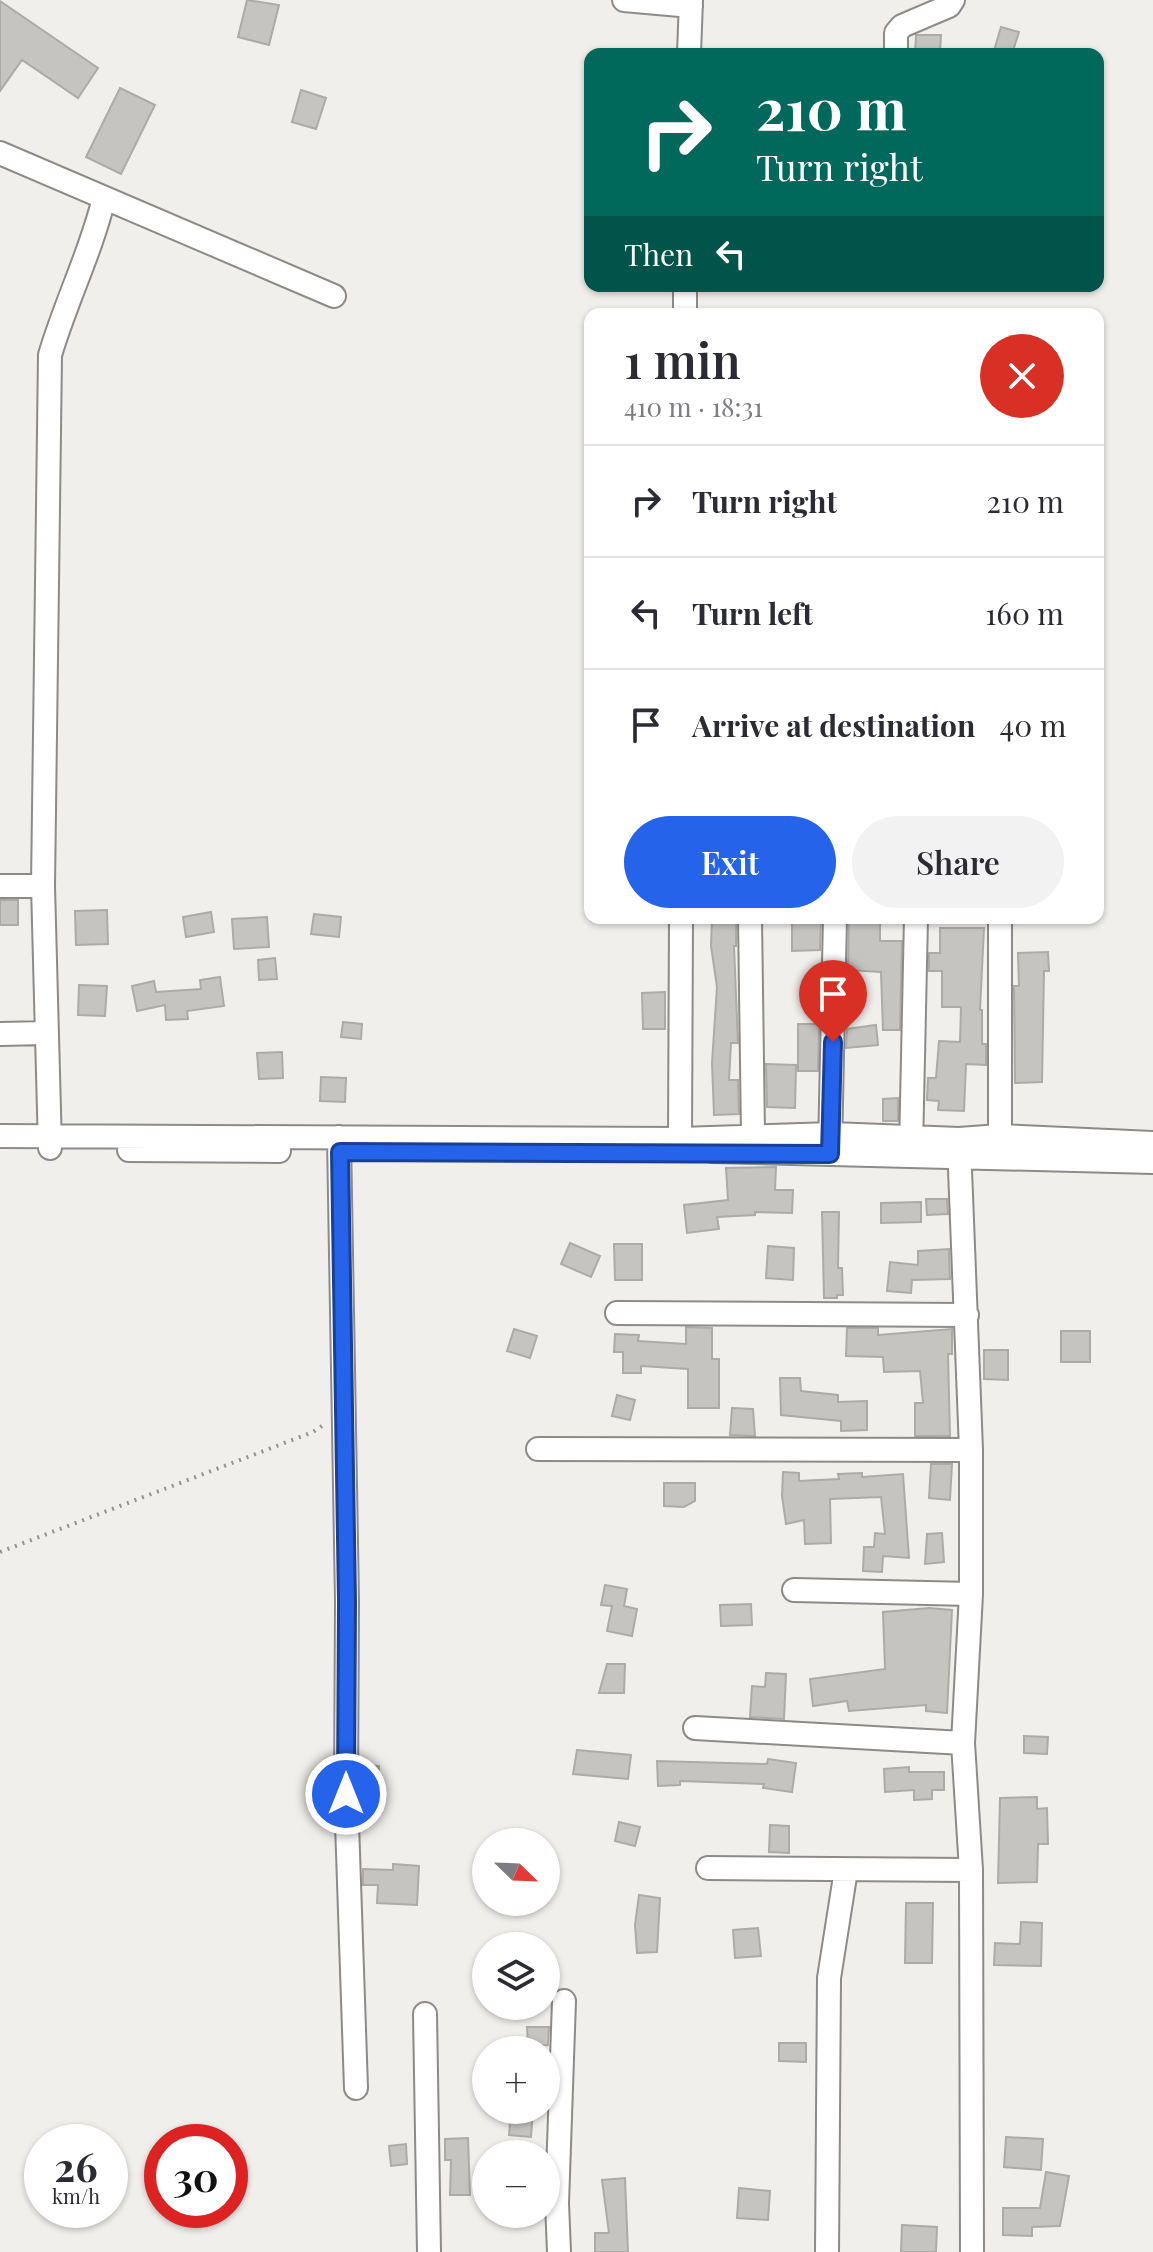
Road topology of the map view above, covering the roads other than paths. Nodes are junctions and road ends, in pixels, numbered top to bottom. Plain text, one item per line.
1 (624, 0) edge
2 (953, 0) edge
3 (691, 3) edge
4 (689, 48) edge
5 (896, 48) edge
6 (0, 153) edge
7 (104, 198) junction
8 (334, 296) dead end
9 (0, 886) edge
10 (43, 886) junction
11 (681, 924) edge
12 (750, 924) edge
13 (835, 924) edge
14 (916, 924) edge
15 (1000, 924) edge
16 (47, 1033) junction
17 (0, 1034) edge
18 (753, 1135) junction
19 (0, 1136) edge
20 (680, 1139) junction
21 (49, 1142) junction
22 (1153, 1143) edge
23 (339, 1144) junction
24 (831, 1144) junction
25 (911, 1146) junction
26 (1000, 1146) junction
27 (959, 1147) junction
28 (0, 1149) edge
29 (1153, 1162) edge
30 (617, 1313) dead end
31 (967, 1315) junction
32 (538, 1449) dead end
33 (971, 1450) junction
34 (794, 1590) dead end
35 (971, 1594) junction
36 (695, 1728) dead end
37 (963, 1743) junction
38 (708, 1868) dead end
39 (846, 1870) junction
40 (971, 1870) junction
41 (564, 2001) dead end
42 (425, 2014) dead end
43 (356, 2088) dead end
44 (429, 2252) edge
45 (559, 2252) edge
46 (827, 2252) edge
47 (972, 2252) edge

1 - 3 street
2 - 5 street
3 - 4 street
6 - 7 street
7 - 8 street
7 - 10 street
9 - 10 street
10 - 16 street
11 - 20 street
12 - 18 street
13 - 24 street
14 - 25 street
15 - 26 street
16 - 17 street
16 - 21 street
18 - 20 street
18 - 24 street
19 - 21 street
20 - 23 street
21 - 23 street
21 - 28 street
22 - 26 street
23 - 24 street
23 - 43 street
24 - 25 street
25 - 27 street
26 - 27 street
26 - 29 street
27 - 31 street
30 - 31 street
31 - 33 street
32 - 33 street
33 - 35 street
34 - 35 street
35 - 37 street
36 - 37 street
37 - 40 street
38 - 39 street
39 - 40 street
39 - 46 street
40 - 47 street
41 - 45 street
42 - 44 street

